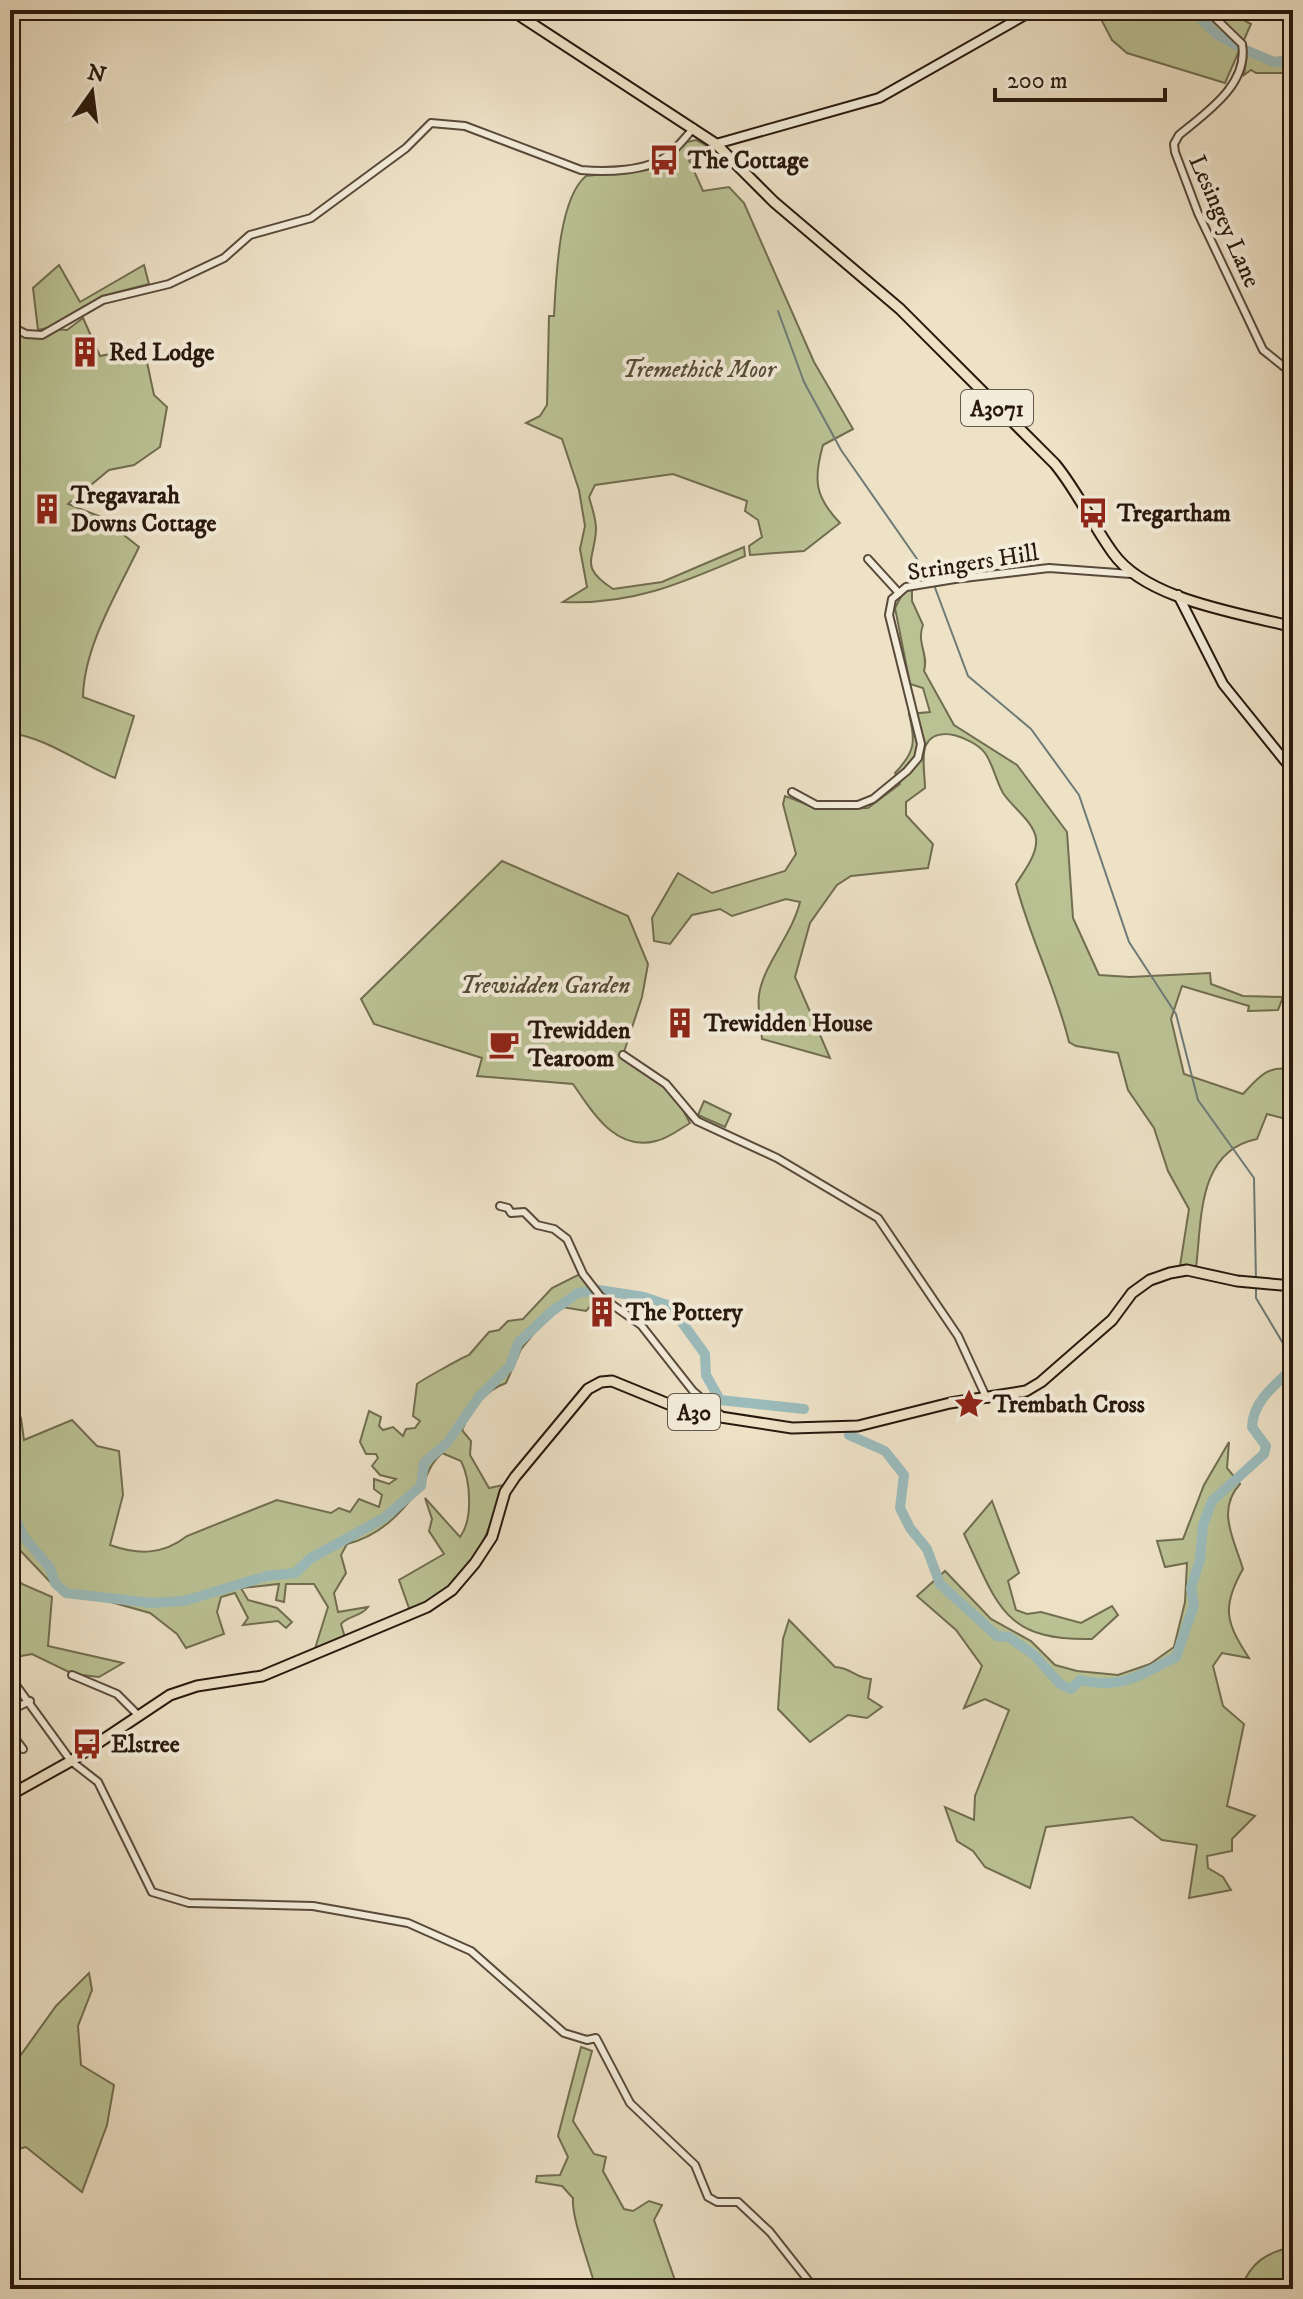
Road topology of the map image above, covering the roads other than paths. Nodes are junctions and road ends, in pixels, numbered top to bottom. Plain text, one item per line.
1 (511, 10) edge
2 (1034, 10) edge
3 (1207, 10) edge
4 (694, 128) junction
5 (716, 144) junction
6 (10, 326) edge
7 (1293, 374) edge
8 (868, 559) dead end
9 (1132, 574) junction
10 (899, 593) junction
11 (1178, 595) junction
12 (1293, 627) edge
13 (1293, 771) edge
14 (792, 792) dead end
15 (623, 1055) dead end
16 (500, 1206) dead end
17 (1293, 1286) edge
18 (987, 1399) junction
19 (721, 1415) junction
20 (72, 1675) dead end
21 (10, 1677) edge
22 (30, 1701) junction
23 (137, 1714) junction
24 (10, 1722) edge
25 (10, 1732) edge
26 (23, 1749) dead end
27 (71, 1761) junction
28 (10, 1795) edge
29 (815, 2289) edge

1 - 4 main road, A3071
2 - 5 street
3 - 7 street, Lesingey Lane
4 - 5 main road, A3071
4 - 6 street
5 - 9 main road, A3071
8 - 10 street
9 - 10 street, Stringers Hill
9 - 11 main road, A3071
10 - 14 street, Stringers Hill
11 - 12 main road, A3071
11 - 13 street
15 - 18 street
16 - 19 street
17 - 18 main road, A30
18 - 19 main road, A30
19 - 23 main road, A30
20 - 23 street
21 - 22 street
22 - 24 street
22 - 27 street
23 - 27 main road, A30
25 - 26 street
27 - 28 main road, A30
27 - 29 street

